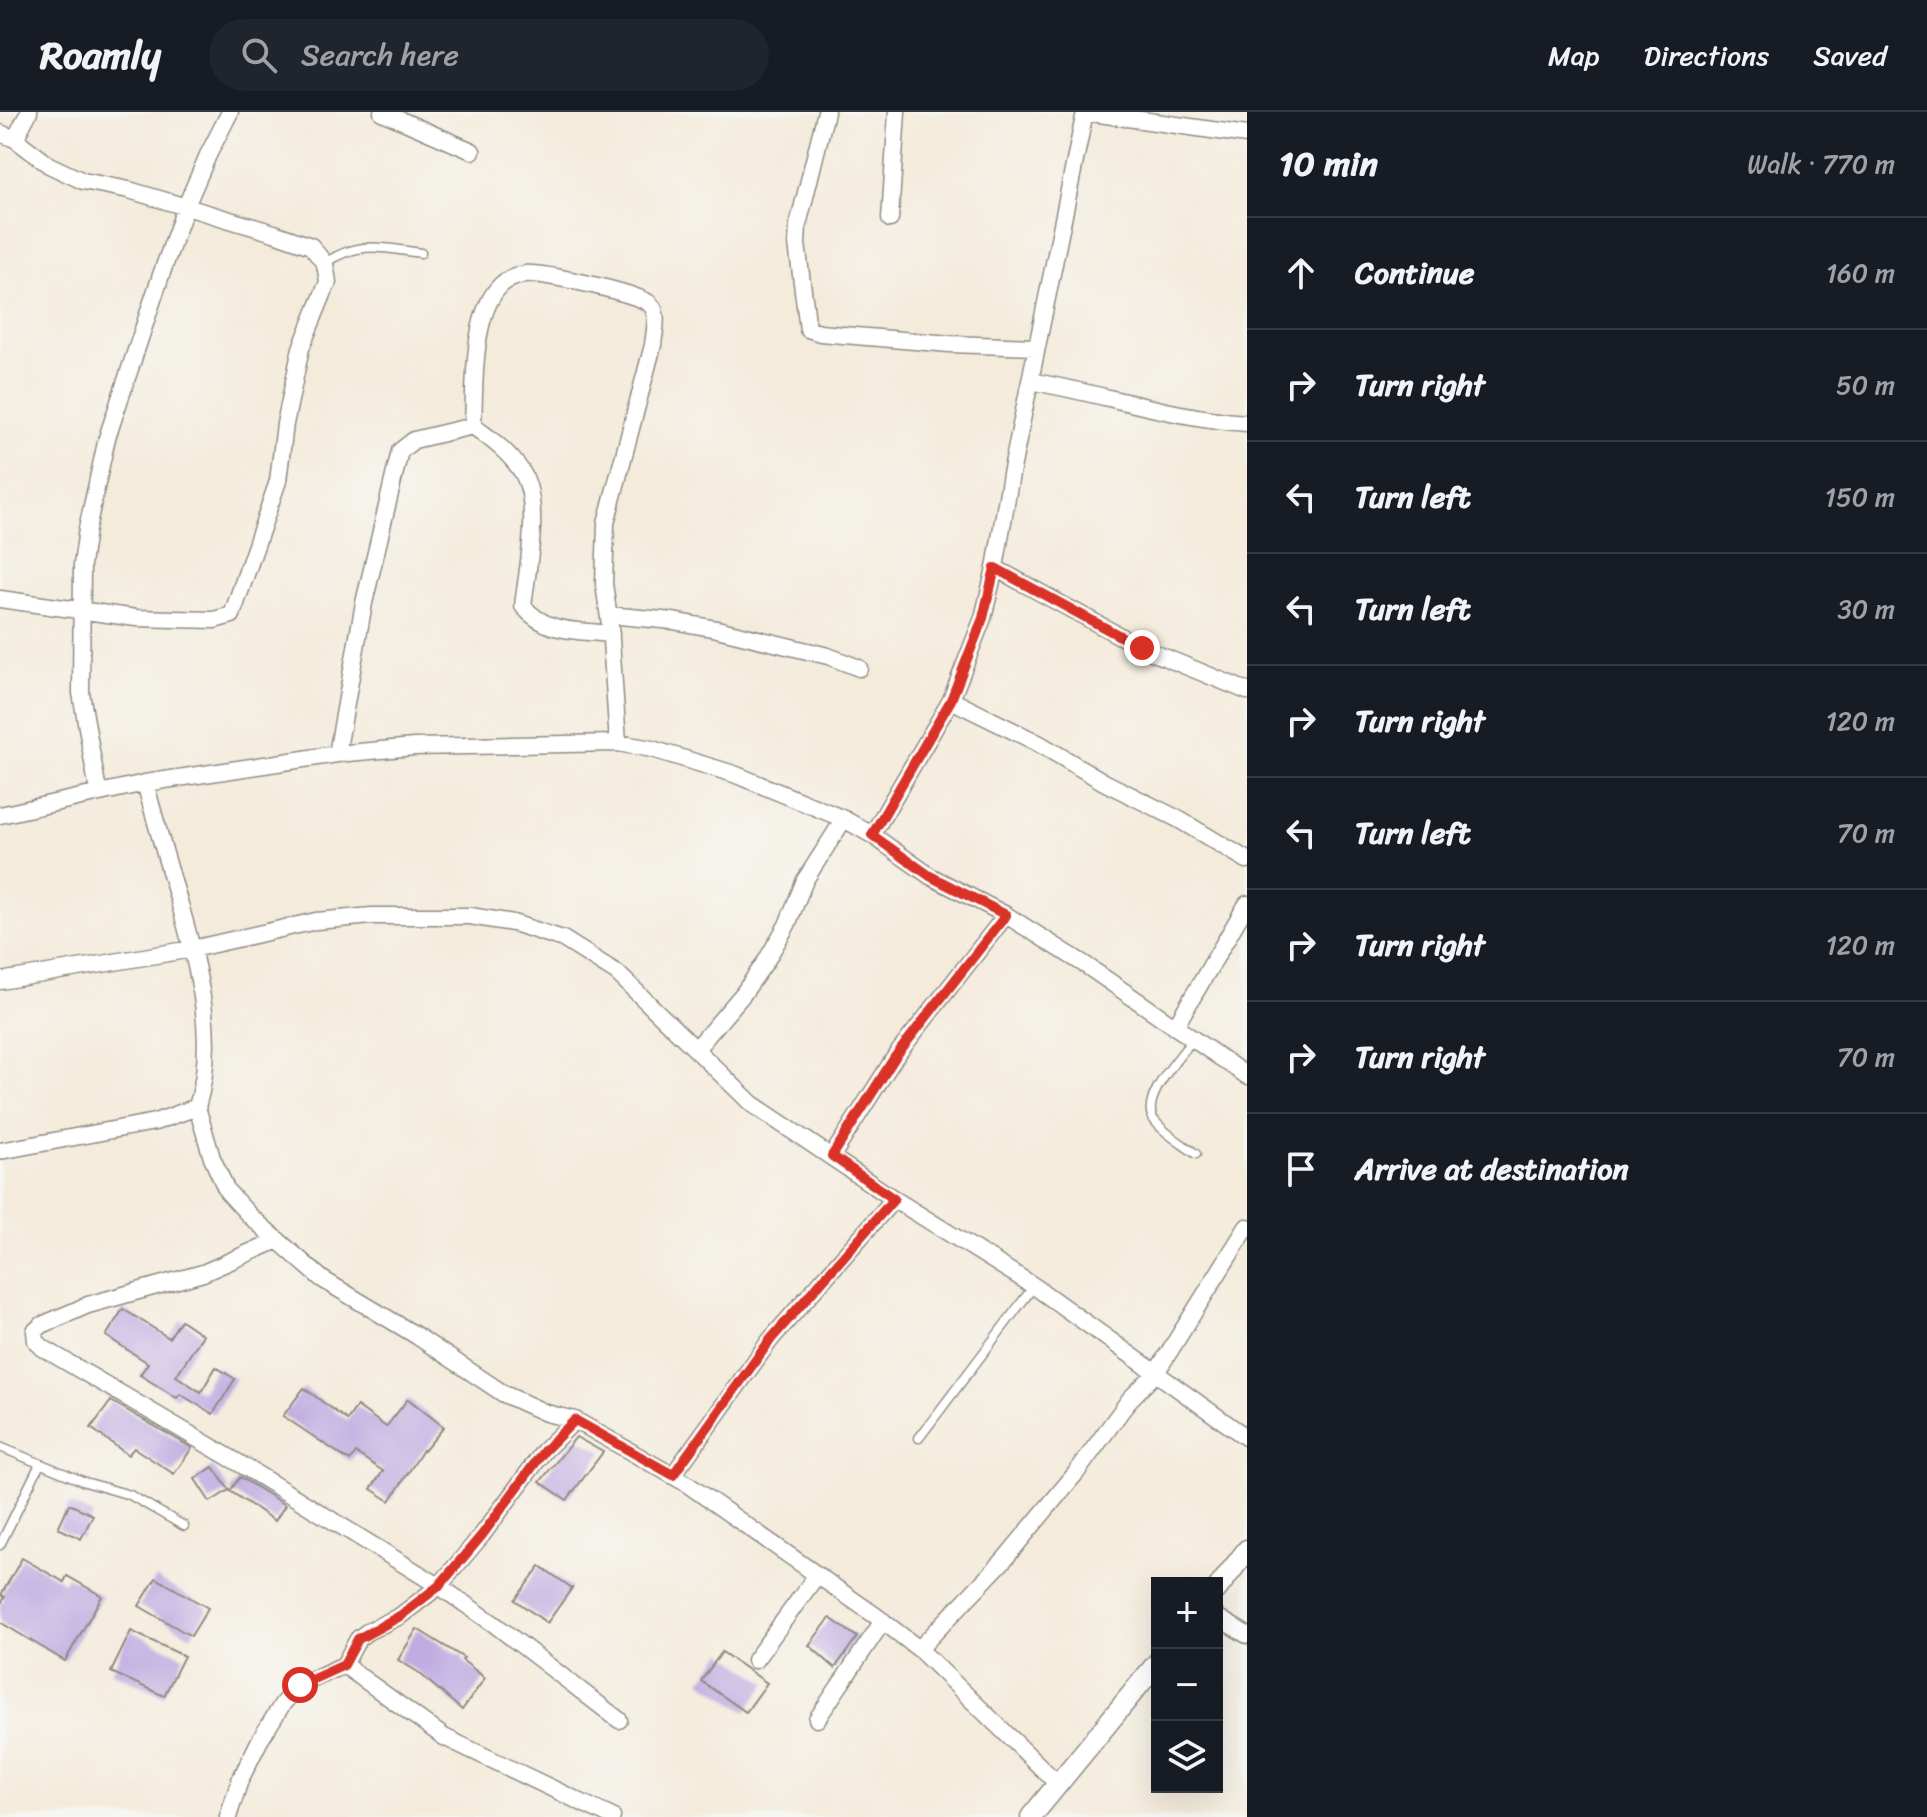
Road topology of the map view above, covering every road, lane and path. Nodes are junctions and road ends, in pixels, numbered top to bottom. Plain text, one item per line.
1 (29, 112) edge
2 (230, 112) edge
3 (382, 112) edge
4 (826, 112) edge
5 (897, 112) edge
6 (1085, 112) edge
7 (1247, 135) edge
8 (8, 136) edge
9 (472, 151) dead end
10 (186, 206) junction
11 (890, 219) dead end
12 (421, 253) dead end
13 (325, 264) junction
14 (1036, 347) junction
15 (1030, 381) junction
16 (1247, 423) edge
17 (473, 426) junction
18 (995, 568) junction
19 (0, 599) edge
20 (84, 608) junction
21 (609, 615) junction
22 (611, 634) junction
23 (859, 668) dead end
24 (1247, 691) edge
25 (951, 700) junction
26 (618, 743) junction
27 (337, 754) junction
28 (145, 783) junction
29 (98, 791) junction
30 (0, 815) edge
31 (844, 819) junction
32 (872, 835) junction
33 (1247, 860) edge
34 (1247, 904) edge
35 (1006, 915) junction
36 (192, 949) junction
37 (0, 981) edge
38 (1175, 1027) junction
39 (1193, 1039) junction
40 (696, 1049) junction
41 (1247, 1076) edge
42 (197, 1107) junction
43 (0, 1151) edge
44 (1196, 1154) dead end
45 (832, 1156) junction
46 (894, 1199) junction
47 (1247, 1227) edge
48 (278, 1240) junction
49 (1034, 1286) junction
50 (1156, 1373) junction
51 (575, 1420) junction
52 (919, 1438) dead end
53 (1247, 1438) edge
54 (0, 1447) edge
55 (40, 1464) junction
56 (673, 1475) junction
57 (184, 1526) dead end
58 (0, 1545) edge
59 (1247, 1550) edge
60 (817, 1575) junction
61 (1223, 1581) edge
62 (439, 1586) junction
63 (883, 1621) junction
64 (1223, 1621) edge
65 (1247, 1635) edge
66 (919, 1649) junction
67 (755, 1660) dead end
68 (344, 1665) junction
69 (1151, 1670) edge
70 (817, 1719) dead end
71 (619, 1720) dead end
72 (1057, 1783) junction
73 (228, 1817) edge
74 (612, 1817) edge
75 (1031, 1817) edge

1 - 8 street
2 - 10 street
3 - 9 street
4 - 14 street
5 - 11 street
6 - 7 street
6 - 14 street
8 - 10 street
10 - 13 street
10 - 20 street
12 - 13 lane
13 - 20 street
14 - 15 street
15 - 16 street
15 - 18 street
17 - 21 street
17 - 22 street
17 - 27 street
18 - 24 street
18 - 25 street
19 - 20 street
20 - 29 street
21 - 22 street
21 - 23 street
22 - 26 street
25 - 32 street
25 - 33 street
26 - 27 street
26 - 31 street
27 - 28 street
28 - 29 street
28 - 36 street
29 - 30 street
31 - 32 street
31 - 40 street
32 - 35 street
34 - 38 street
35 - 38 street
35 - 45 street
36 - 37 street
36 - 40 street
36 - 42 street
38 - 39 street
39 - 41 street
39 - 44 lane
40 - 45 street
42 - 43 street
42 - 48 street
45 - 46 street
46 - 49 street
46 - 56 street
47 - 50 street
48 - 51 street
48 - 62 street
49 - 50 street
49 - 52 lane
50 - 53 street
50 - 66 street
51 - 56 street
51 - 62 street
54 - 55 lane
55 - 57 lane
55 - 58 lane
56 - 60 street
59 - 61 street
60 - 63 street
60 - 67 street
62 - 68 street
62 - 71 street
63 - 66 street
63 - 70 street
64 - 65 street
66 - 72 street
68 - 73 street
68 - 74 street
69 - 72 street
72 - 75 street

